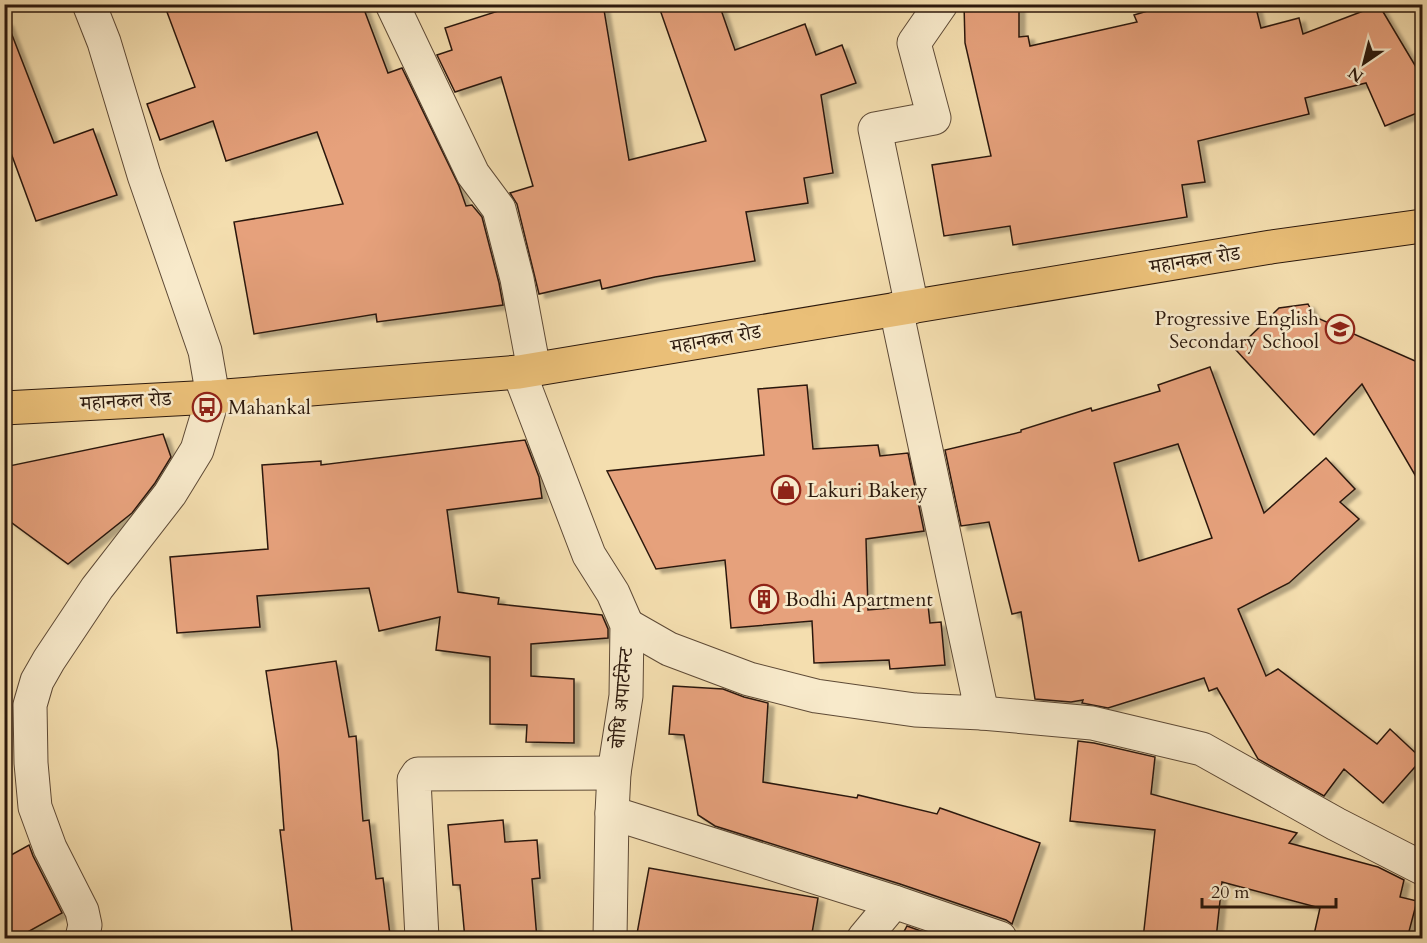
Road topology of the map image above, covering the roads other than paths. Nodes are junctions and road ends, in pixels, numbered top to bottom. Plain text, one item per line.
1 (89, 4) edge
2 (392, 4) edge
3 (941, 4) edge
4 (1422, 226) edge
5 (904, 308) junction
6 (526, 371) junction
7 (213, 397) junction
8 (4, 408) edge
9 (627, 625) junction
10 (982, 713) junction
11 (614, 773) junction
12 (612, 813) junction
13 (1422, 868) edge
14 (894, 902) junction
15 (82, 939) edge
16 (422, 939) edge
17 (610, 939) edge
18 (864, 939) edge
19 (1000, 939) edge

1 - 7 street
2 - 6 street, बोधि अपार्टमेन्ट
3 - 5 street
4 - 5 main road, महानकल रोड
5 - 6 main road, महानकल रोड
5 - 10 street
6 - 7 main road, महानकल रोड
6 - 9 street, बोधि अपार्टमेन्ट
7 - 8 main road, महानकल रोड
7 - 15 street
9 - 10 street
9 - 11 street, बोधि अपार्टमेन्ट
10 - 13 street
11 - 12 street, बोधि अपार्टमेन्ट
11 - 16 street
12 - 14 street
12 - 17 street, बोधि अपार्टमेन्ट
14 - 18 street
14 - 19 street

